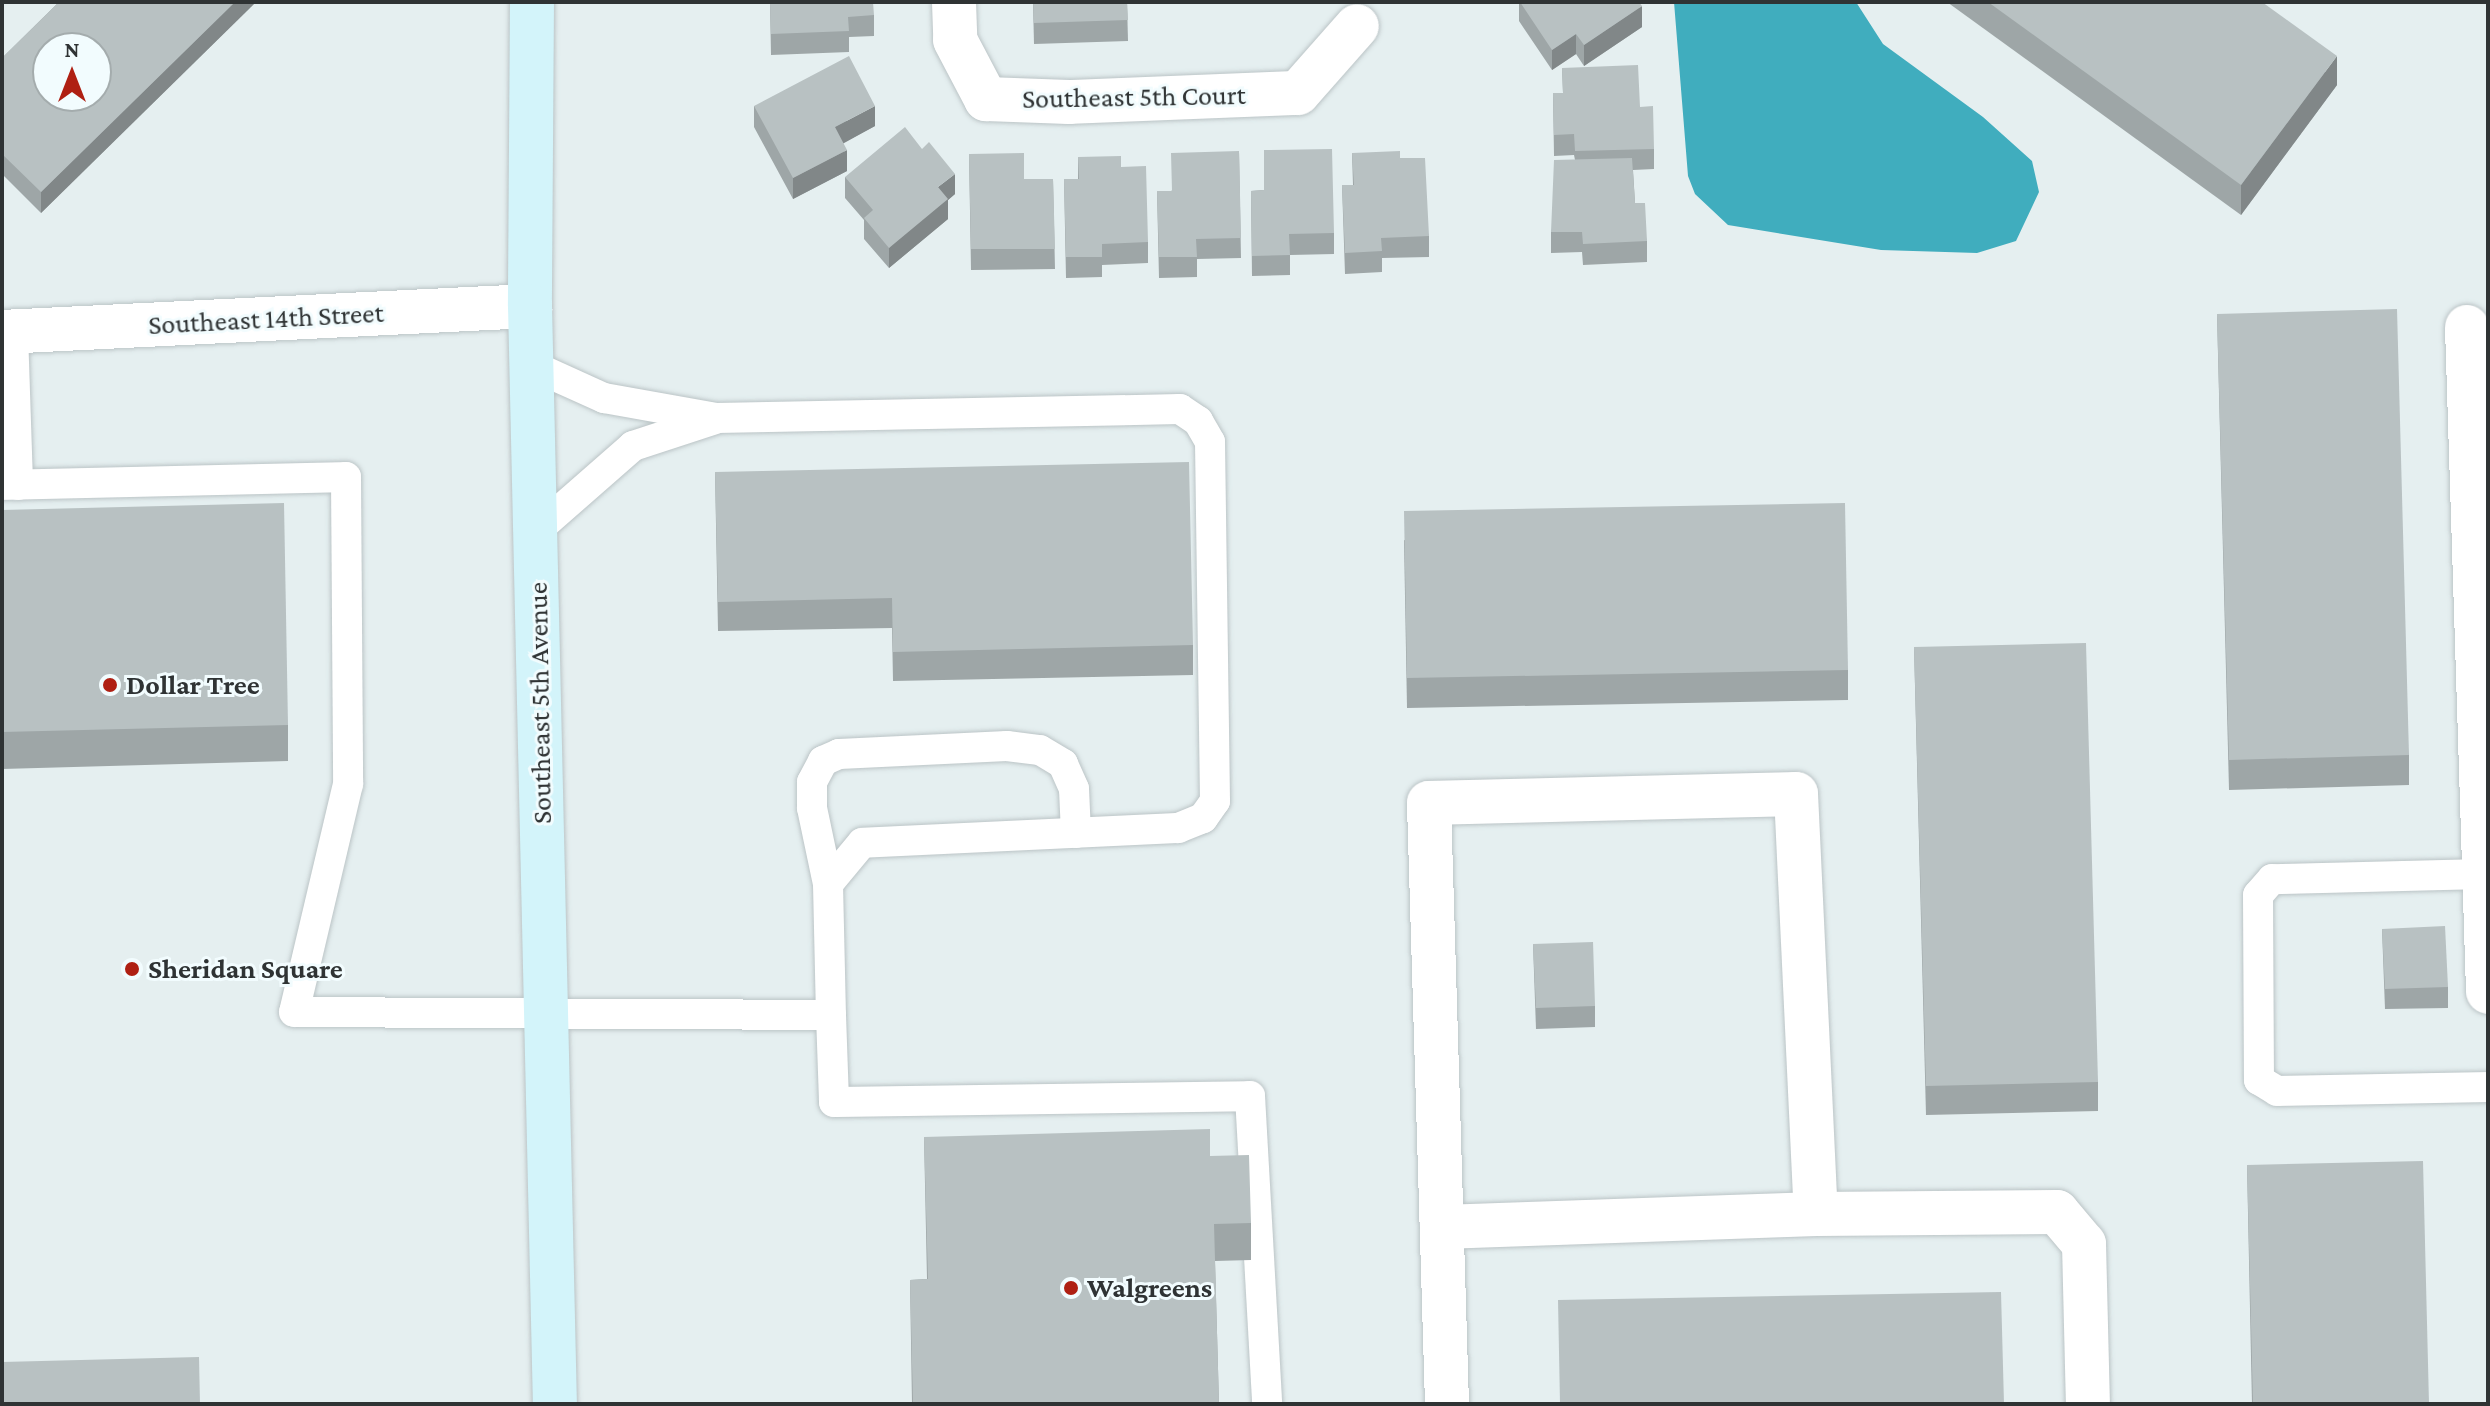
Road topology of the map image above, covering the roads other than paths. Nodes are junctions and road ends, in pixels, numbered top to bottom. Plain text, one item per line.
1 (532, 2) edge
2 (954, 2) edge
3 (1357, 26) dead end
4 (530, 306) junction
5 (2467, 327) dead end
6 (8, 332) edge
7 (533, 366) junction
8 (716, 418) junction
9 (10, 485) edge
10 (536, 531) junction
11 (1076, 833) junction
12 (2484, 874) junction
13 (828, 884) junction
14 (2488, 992) edge
15 (547, 1014) junction
16 (831, 1015) junction
17 (2488, 1087) edge
18 (1816, 1214) junction
19 (1442, 1227) junction
20 (555, 1404) edge
21 (1267, 1404) edge
22 (1447, 1404) edge
23 (2088, 1404) edge

1 - 4 street, Southeast 5th Avenue
2 - 3 street, Southeast 5th Court
4 - 6 street, Southeast 14th Street
4 - 7 street, Southeast 5th Avenue
5 - 12 street
6 - 9 lane
7 - 8 lane
7 - 10 street, Southeast 5th Avenue
8 - 10 lane
8 - 11 lane
9 - 15 lane
10 - 15 street, Southeast 5th Avenue
11 - 13 lane
11 - 13 lane
12 - 14 street
12 - 17 lane
13 - 16 lane
15 - 16 lane
15 - 20 street, Southeast 5th Avenue
16 - 21 lane
18 - 19 street
18 - 19 street
18 - 23 street
19 - 22 street

